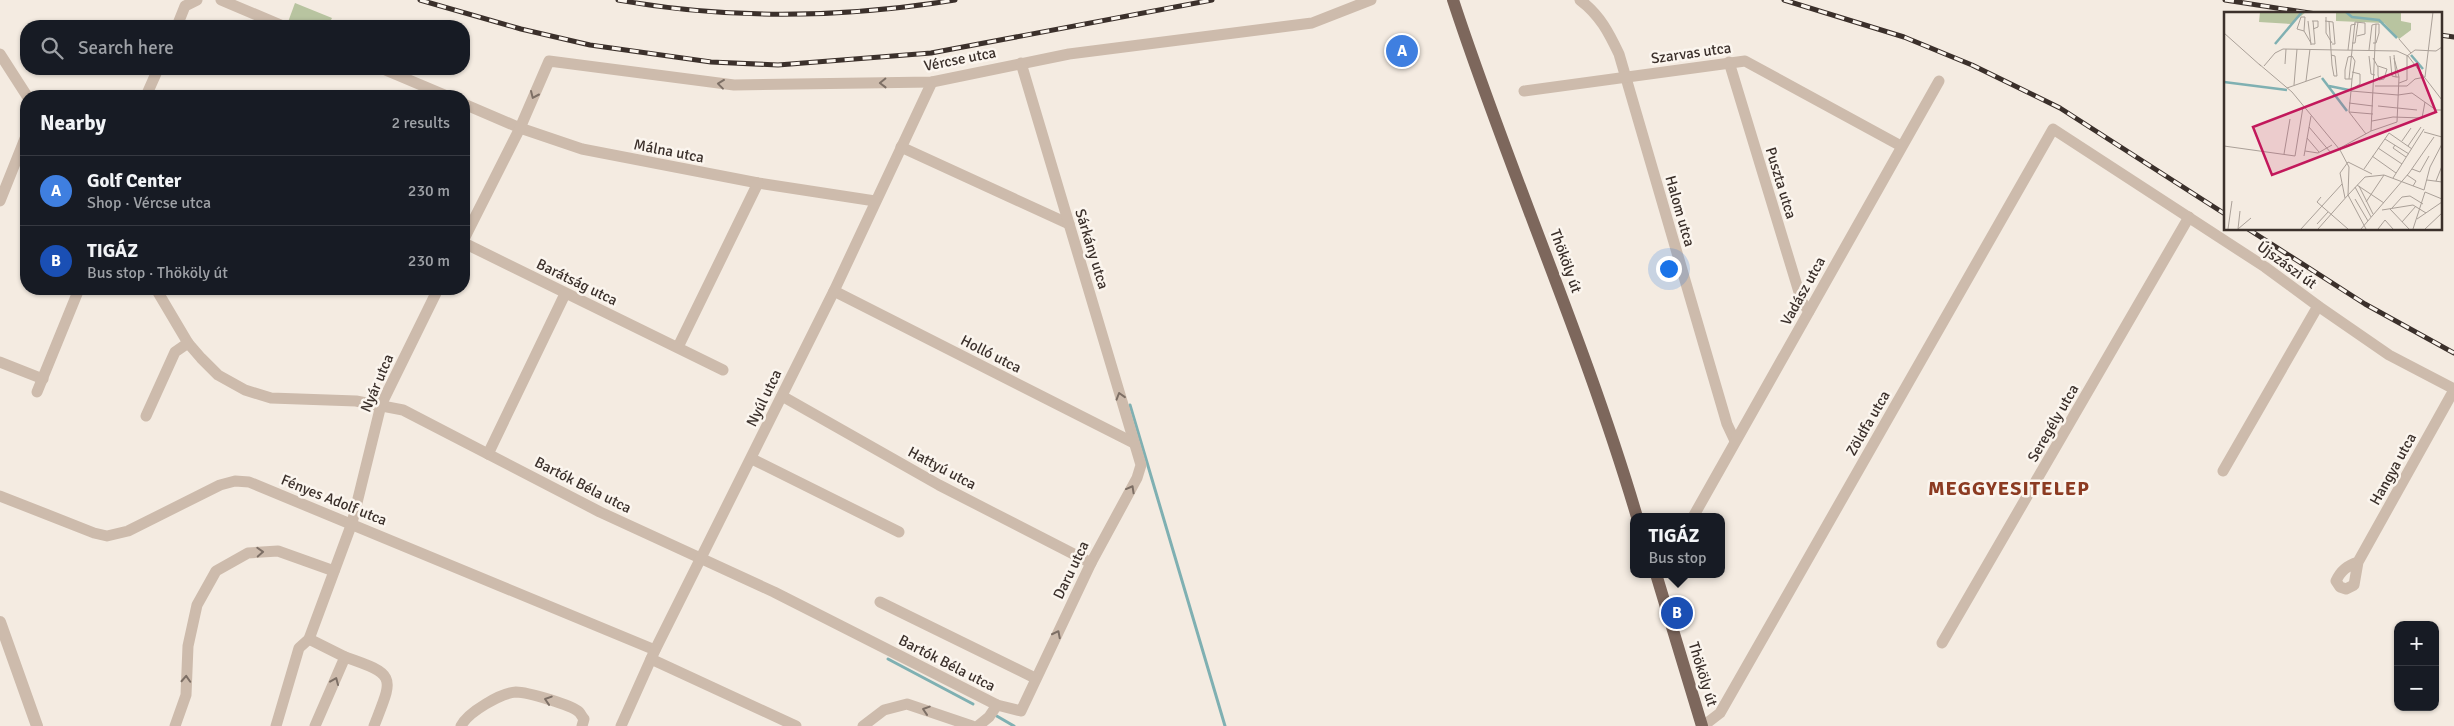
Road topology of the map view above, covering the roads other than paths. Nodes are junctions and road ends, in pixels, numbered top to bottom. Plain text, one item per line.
1 (197, 0) edge
2 (221, 0) edge
3 (1370, 0) edge
4 (1453, 0) edge
5 (1580, 0) edge
6 (179, 20) edge
7 (269, 20) edge
8 (0, 54) edge
9 (1729, 62) junction
10 (1020, 63) junction
11 (155, 75) edge
12 (397, 75) edge
13 (1625, 77) junction
14 (1939, 81) dead end
15 (932, 82) junction
16 (23, 90) edge
17 (149, 90) edge
18 (433, 90) edge
19 (1524, 91) dead end
20 (470, 107) edge
21 (520, 128) junction
22 (2053, 129) joint
23 (1901, 146) junction
24 (901, 147) junction
25 (20, 151) edge
26 (758, 183) junction
27 (0, 201) edge
28 (875, 201) junction
29 (2189, 217) junction
30 (1069, 224) junction
31 (470, 227) edge
32 (470, 246) edge
33 (834, 291) junction
34 (565, 294) junction
35 (77, 295) edge
36 (163, 295) edge
37 (435, 295) edge
38 (2318, 306) junction
39 (1809, 311) junction
40 (188, 343) junction
41 (678, 347) junction
42 (0, 362) edge
43 (723, 370) dead end
44 (43, 379) junction
45 (2454, 390) edge
46 (37, 392) dead end
47 (782, 396) junction
48 (381, 405) junction
49 (146, 416) dead end
50 (1735, 441) junction
51 (1134, 443) junction
52 (488, 454) junction
53 (752, 459) junction
54 (2223, 471) dead end
55 (0, 496) edge
56 (1636, 513) edge
57 (1696, 513) edge
58 (352, 523) junction
59 (899, 532) dead end
60 (701, 558) junction
61 (2358, 562) dead end
62 (1090, 563) junction
63 (334, 571) junction
64 (1657, 578) edge
65 (880, 602) dead end
66 (0, 622) edge
67 (309, 639) junction
68 (1942, 643) dead end
69 (654, 654) junction
70 (345, 657) junction
71 (1035, 678) junction
72 (997, 705) junction
73 (1021, 710) joint
74 (36, 726) edge
75 (175, 726) edge
76 (276, 726) edge
77 (315, 726) edge
78 (374, 726) edge
79 (461, 726) edge
80 (582, 726) edge
81 (621, 726) edge
82 (796, 726) edge
83 (863, 726) edge
84 (972, 726) edge
85 (978, 726) edge
86 (1702, 726) edge

1 - 6 street
2 - 7 street
3 - 10 street, Vércse utca
4 - 56 main road, Thököly út
5 - 13 street, Halom utca
8 - 16 street
9 - 13 street, Szarvas utca
9 - 23 street, Szarvas utca
9 - 39 street, Puszta utca
10 - 15 street, Vércse utca
10 - 30 street, Sárkány utca
11 - 17 street
12 - 18 street
13 - 19 street, Szarvas utca
13 - 50 street, Halom utca
14 - 23 street, Vadász utca
15 -> 21 street, Vércse utca
15 - 24 street, Nyúl utca
20 - 21 street, Málna utca
21 - 26 street, Málna utca
21 - 31 street
22 - 29 street, Újszászi út
22 - 86 street, Zöldfa utca
23 - 39 street, Vadász utca
24 - 28 street, Nyúl utca
24 - 30 street
25 - 27 street
26 - 28 street, Málna utca
26 - 41 street
28 - 33 street, Nyúl utca
29 - 38 street, Újszászi út
29 - 68 street, Seregély utca
51 -> 30 street, Sárkány utca
32 - 34 street, Barátság utca
33 - 47 street, Nyúl utca
33 - 51 street, Holló utca
34 - 41 street, Barátság utca
34 - 52 street
35 - 44 street
36 - 40 street, Bartók Béla utca
37 - 48 street, Nyár utca
38 - 45 street, Újszászi út
38 - 54 street
39 - 50 street, Vadász utca
40 - 48 street, Bartók Béla utca
40 - 49 street
41 - 43 street, Barátság utca
42 - 44 street
44 - 46 street
45 - 61 street, Hangya utca
47 - 53 street, Nyúl utca
47 - 62 street, Hattyú utca
48 - 52 street, Bartók Béla utca
48 - 58 street, Nyár utca
50 - 57 street, Vadász utca
62 -> 51 street, Daru utca
52 - 60 street, Bartók Béla utca
53 - 59 street
53 - 60 street, Nyúl utca
55 - 58 street, Fényes Adolf utca
58 - 63 street, Nyár utca
58 - 69 street, Fényes Adolf utca
60 - 69 street, Nyúl utca
60 - 72 street, Bartók Béla utca
71 -> 62 street, Daru utca
63 - 67 street, Nyár utca
75 -> 63 street
64 - 86 main road, Thököly út
65 - 71 street
66 - 74 street
67 - 70 street
67 - 76 street, Nyár utca
69 - 81 street, Nyúl utca
69 - 82 street, Fényes Adolf utca
77 -> 70 street
70 - 78 street
71 - 73 street, Daru utca
72 - 73 street, Bartók Béla utca
72 - 85 street
80 -> 79 street
84 -> 83 street

